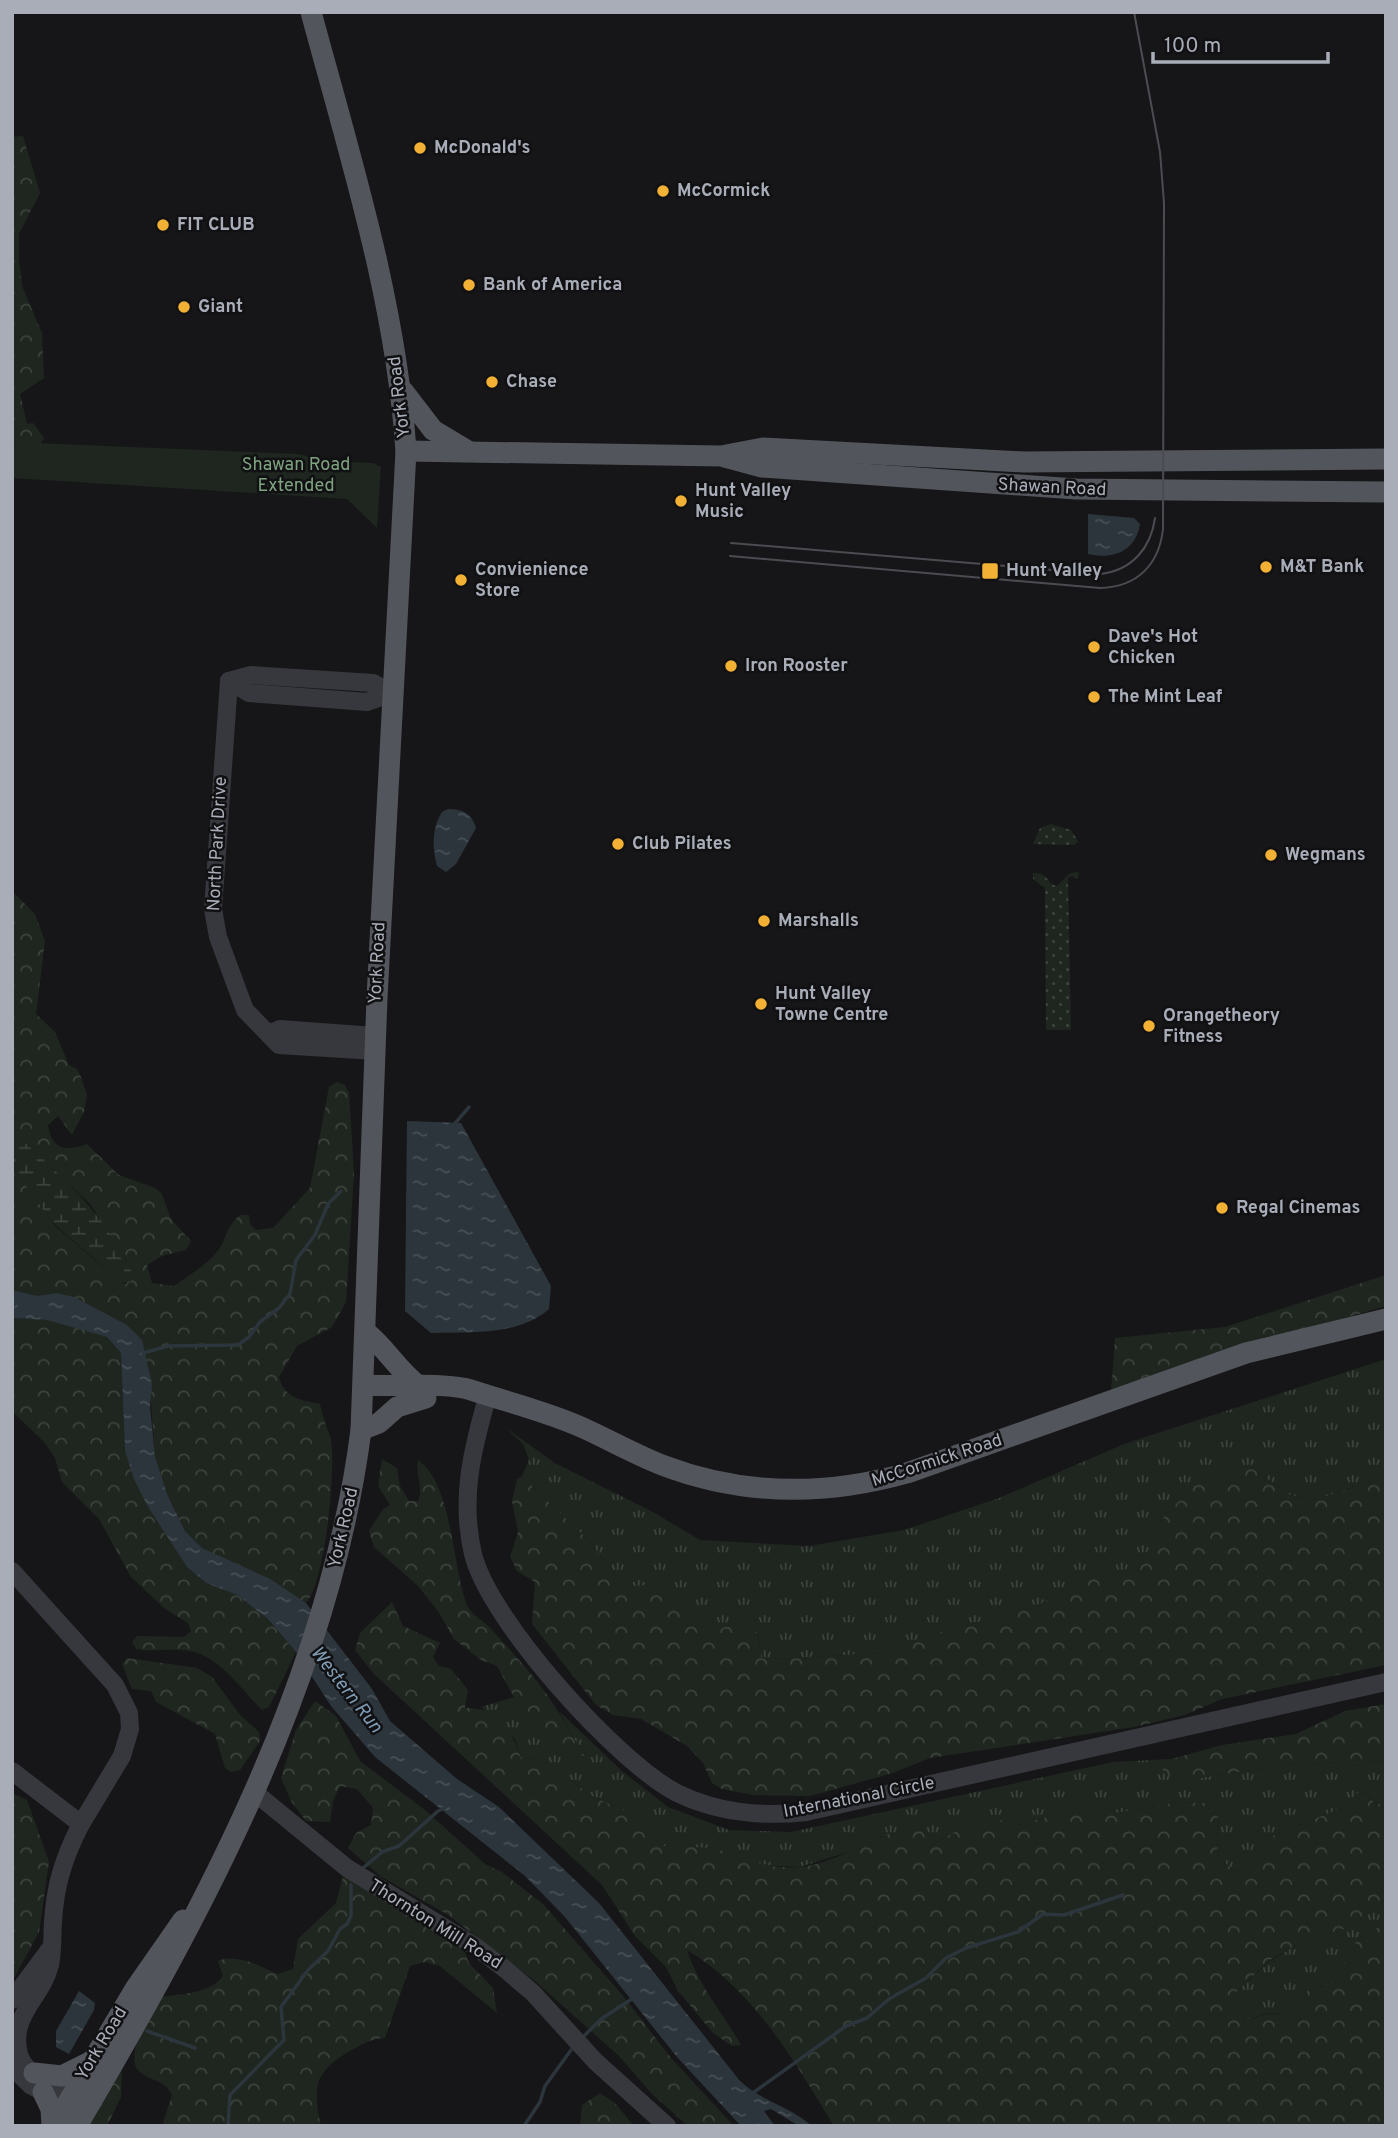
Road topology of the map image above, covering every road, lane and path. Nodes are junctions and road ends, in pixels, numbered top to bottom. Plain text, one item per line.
1 (311, 12) edge
2 (401, 388) junction
3 (406, 451) junction
4 (470, 452) junction
5 (721, 456) junction
6 (1386, 459) edge
7 (966, 460) junction
8 (964, 482) junction
9 (1386, 492) edge
10 (392, 693) junction
11 (375, 1044) junction
12 (1386, 1319) edge
13 (367, 1333) junction
14 (364, 1391) junction
15 (423, 1393) junction
16 (487, 1398) junction
17 (361, 1430) junction
18 (12, 1572) edge
19 (1386, 1682) edge
20 (12, 1771) edge
21 (254, 1792) junction
22 (82, 1824) junction
23 (202, 1896) junction
24 (50, 1949) junction
25 (151, 1998) junction
26 (12, 2000) edge
27 (16, 2023) edge
28 (94, 2060) junction
29 (12, 2067) edge
30 (38, 2082) junction
31 (68, 2101) junction
32 (53, 2126) edge
33 (65, 2126) edge
34 (77, 2126) edge
35 (667, 2126) edge

1 - 2 main road, York Road
2 - 3 main road, York Road
2 - 4 main road
3 - 4 main road, Shawan Road
3 - 10 main road, York Road
4 - 5 main road, Shawan Road
5 - 7 main road, Shawan Road
5 - 8 main road, Shawan Road
6 - 7 main road, Shawan Road
7 - 8 main road
8 - 9 main road, Shawan Road
10 - 11 main road, York Road
10 - 11 street, North Park Drive
11 - 13 main road, York Road
12 - 16 main road, McCormick Road
13 - 14 main road, York Road
13 - 15 main road
14 - 15 main road, McCormick Road
14 - 17 main road, York Road
15 - 16 main road, McCormick Road
15 - 17 main road
16 - 19 street, International Circle
17 - 21 main road, York Road
18 - 22 street
20 - 22 street
21 - 23 main road, York Road
21 - 35 street, Thornton Mill Road
22 - 24 street
23 - 25 main road, York Road
23 - 28 main road, York Road
24 - 26 street
24 - 27 street
25 - 31 main road
25 - 34 main road, York Road
27 - 30 street
28 - 30 main road
28 - 31 main road, York Road
29 - 30 street
30 - 31 street
30 - 32 main road
31 - 32 main road, York Road
31 - 33 main road

